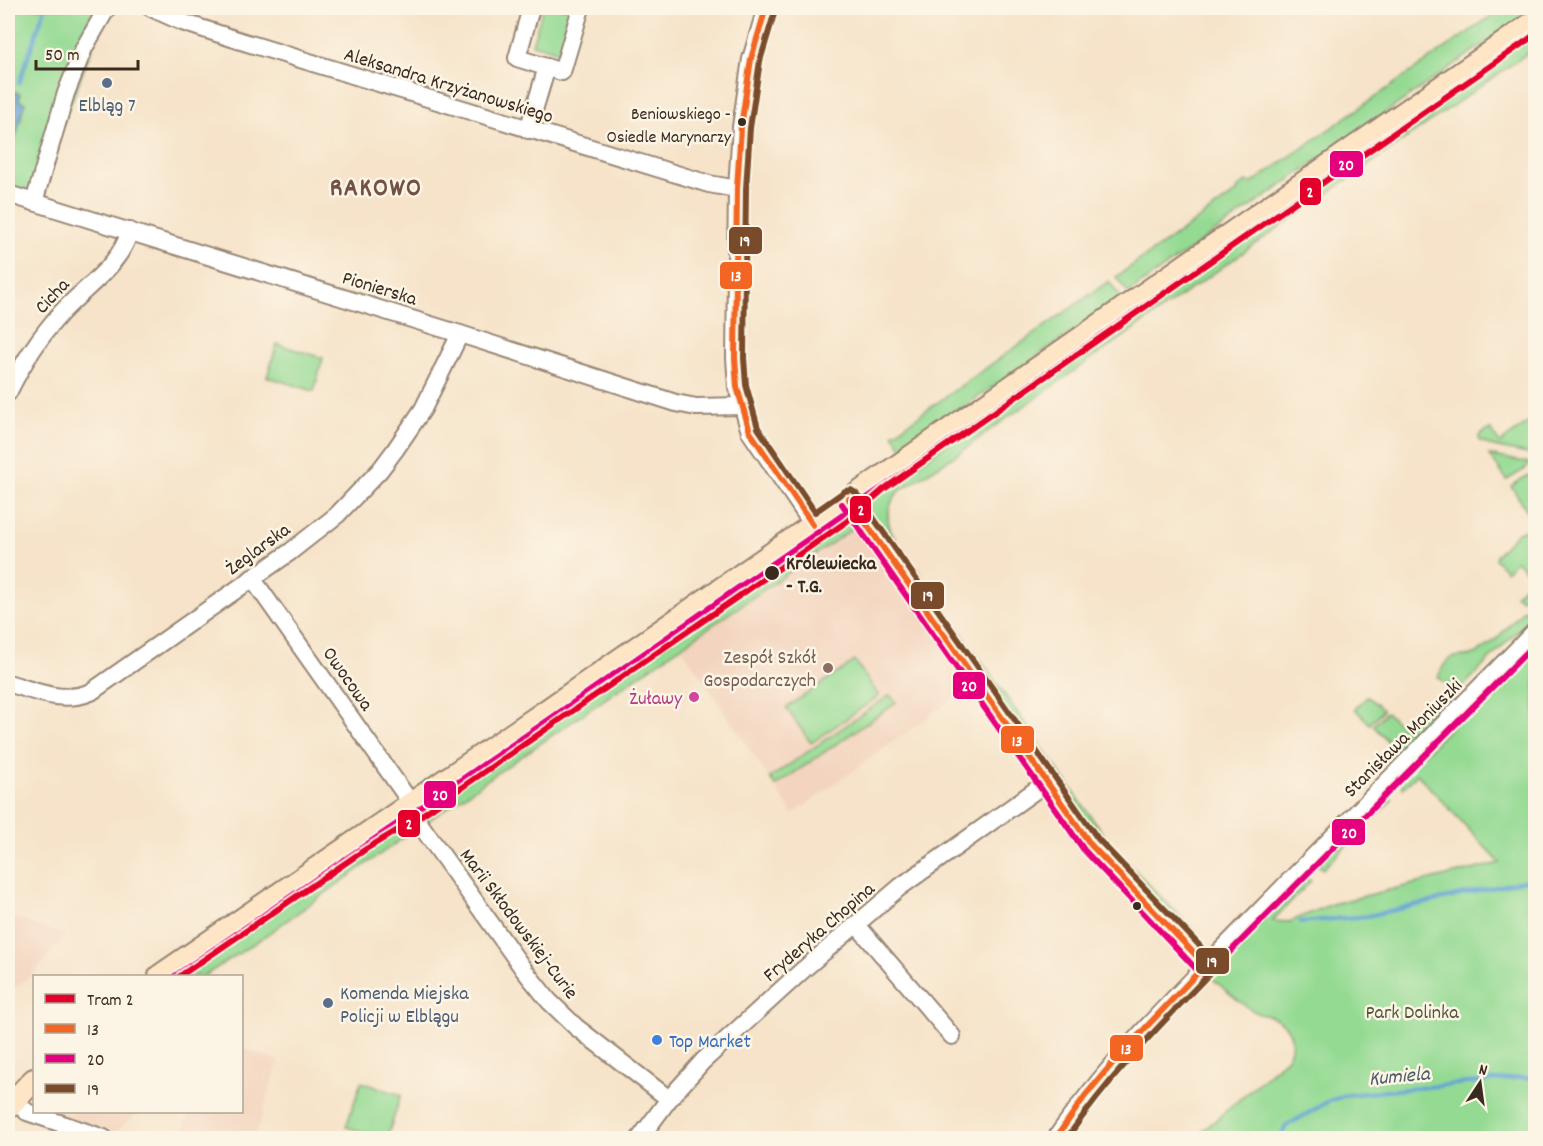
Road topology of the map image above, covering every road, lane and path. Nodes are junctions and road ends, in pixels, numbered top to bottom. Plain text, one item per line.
1 (107, 8) edge
2 (151, 8) edge
3 (531, 8) edge
4 (580, 8) edge
5 (766, 8) edge
6 (1536, 21) edge
7 (547, 67) junction
8 (528, 130) junction
9 (737, 189) junction
10 (8, 194) edge
11 (34, 202) junction
12 (130, 231) junction
13 (460, 334) junction
14 (8, 393) edge
15 (741, 406) junction
16 (849, 499) junction
17 (813, 525) junction
18 (252, 578) junction
19 (1536, 630) edge
20 (8, 683) edge
21 (1047, 782) junction
22 (409, 804) junction
23 (856, 924) junction
24 (1205, 965) junction
25 (161, 975) edge
26 (952, 1036) dead end
27 (33, 1081) edge
28 (669, 1099) junction
29 (11, 1104) edge
30 (104, 1138) edge
31 (640, 1138) edge
32 (1056, 1138) edge

1 - 11 street
2 - 8 street, Aleksandra Krzyżanowskiego
3 - 7 street
4 - 7 street
5 - 9 street
6 - 16 main road
7 - 8 street
8 - 9 street, Aleksandra Krzyżanowskiego
9 - 15 street
10 - 11 street, Pionierska
11 - 12 street, Pionierska
12 - 13 street, Pionierska
12 - 14 street, Cicha
13 - 15 street, Pionierska
13 - 18 street, Żeglarska
15 - 17 street
16 - 17 main road
16 - 21 street
17 - 22 main road
18 - 20 street, Żeglarska
18 - 22 street, Owocowa
19 - 24 street, Stanisława Moniuszki
21 - 23 street, Fryderyka Chopina
21 - 24 street
22 - 25 main road
22 - 28 street, Marii Skłodowskiej-Curie
23 - 26 street
23 - 28 street, Fryderyka Chopina
24 - 32 street, Stanisława Moniuszki
27 - 29 main road
28 - 31 street, Fryderyka Chopina
29 - 30 street

